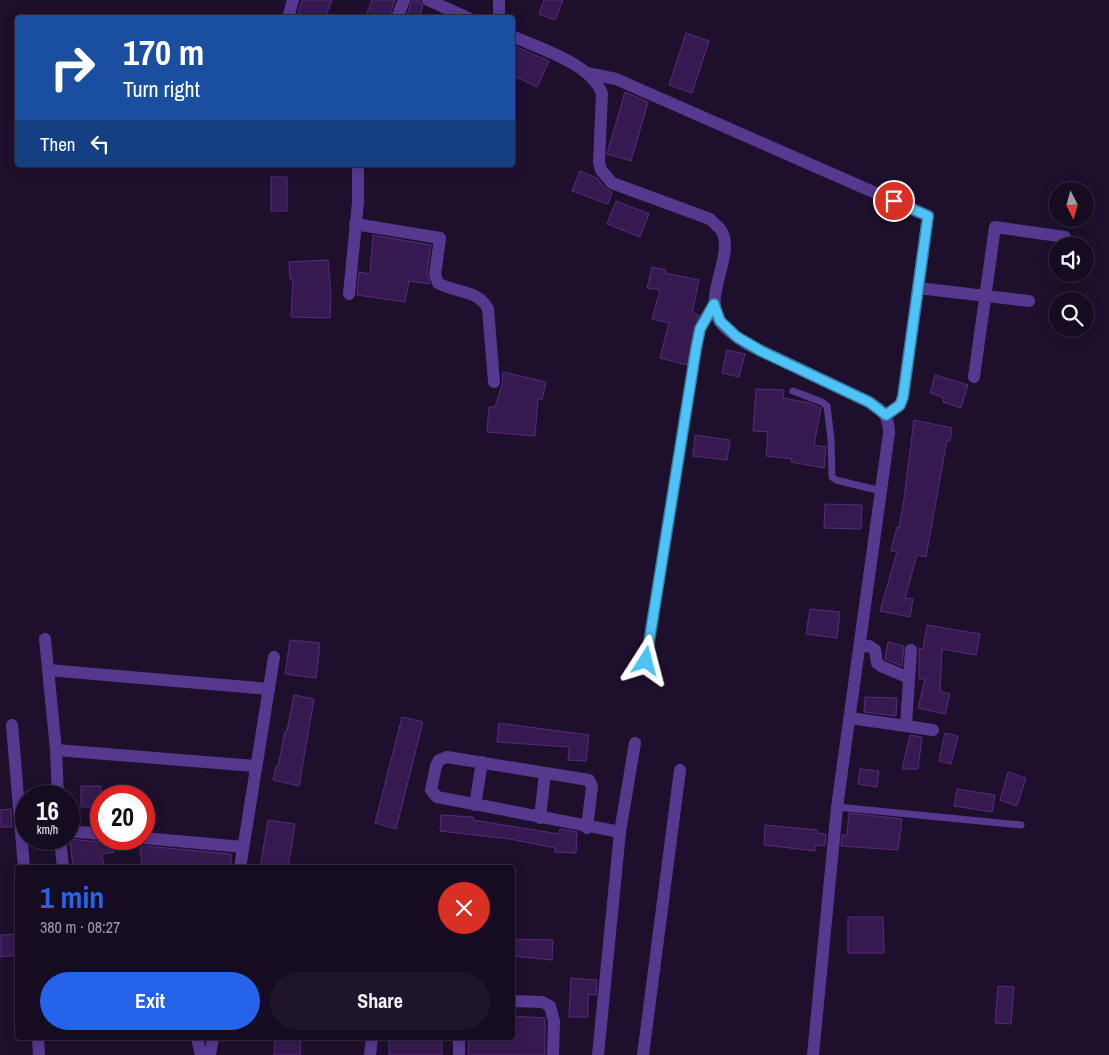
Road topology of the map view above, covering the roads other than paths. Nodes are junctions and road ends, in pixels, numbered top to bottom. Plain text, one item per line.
1 (293, 0) edge
2 (404, 0) edge
3 (428, 0) edge
4 (499, 0) edge
5 (289, 15) edge
6 (399, 15) edge
7 (461, 15) edge
8 (499, 15) edge
9 (515, 37) edge
10 (587, 73) junction
11 (358, 167) edge
12 (355, 224) junction
13 (1065, 237) dead end
14 (918, 288) junction
15 (349, 294) dead end
16 (986, 296) junction
17 (1029, 302) dead end
18 (714, 304) junction
19 (974, 377) dead end
20 (494, 382) dead end
21 (793, 391) dead end
22 (886, 415) junction
23 (881, 491) junction
24 (45, 639) dead end
25 (860, 646) junction
26 (911, 650) dead end
27 (274, 657) dead end
28 (646, 661) dead end
29 (48, 670) junction
30 (909, 678) junction
31 (269, 688) junction
32 (850, 718) junction
33 (12, 725) dead end
34 (906, 725) junction
35 (933, 730) dead end
36 (635, 743) dead end
37 (56, 750) junction
38 (482, 762) junction
39 (255, 766) junction
40 (680, 770) dead end
41 (545, 773) junction
42 (58, 785) edge
43 (475, 805) junction
44 (837, 807) junction
45 (540, 818) junction
46 (1021, 825) dead end
47 (587, 828) junction
48 (620, 832) junction
49 (155, 839) edge
50 (243, 847) junction
51 (61, 850) edge
52 (24, 865) edge
53 (63, 865) edge
54 (240, 865) edge
55 (515, 1001) edge
56 (38, 1040) edge
57 (197, 1040) edge
58 (213, 1040) edge
59 (372, 1040) edge
60 (459, 1040) edge
61 (39, 1055) edge
62 (201, 1055) edge
63 (210, 1055) edge
64 (370, 1055) edge
65 (458, 1055) edge
66 (553, 1055) edge
67 (598, 1055) edge
68 (643, 1055) edge
69 (813, 1055) edge

1 - 5 street
2 - 6 street
3 - 7 street
4 - 8 street
9 - 10 street
10 - 14 street
10 - 18 street
11 - 12 street
12 - 15 street
12 - 20 street
13 - 16 street
14 - 16 street
14 - 22 street
16 - 17 street
16 - 19 street
18 - 22 street
18 - 28 lane
21 - 23 lane
22 - 23 street
23 - 25 street
24 - 29 street
25 - 30 street
25 - 32 street
26 - 30 street
27 - 31 street
29 - 31 street
29 - 37 street
30 - 34 street
31 - 39 street
32 - 34 street
32 - 44 street
33 - 52 street
34 - 35 street
36 - 48 street
37 - 39 street
37 - 42 street
38 - 41 street
38 - 43 street
38 - 43 street
39 - 50 street
40 - 68 street
41 - 45 street
41 - 47 street
43 - 45 street
44 - 46 lane
44 - 69 street
45 - 47 street
47 - 48 street
48 - 67 street
49 - 50 street
50 - 54 street
51 - 53 street
55 - 66 street
56 - 61 street
57 - 62 street
58 - 63 street
59 - 64 street
60 - 65 street

